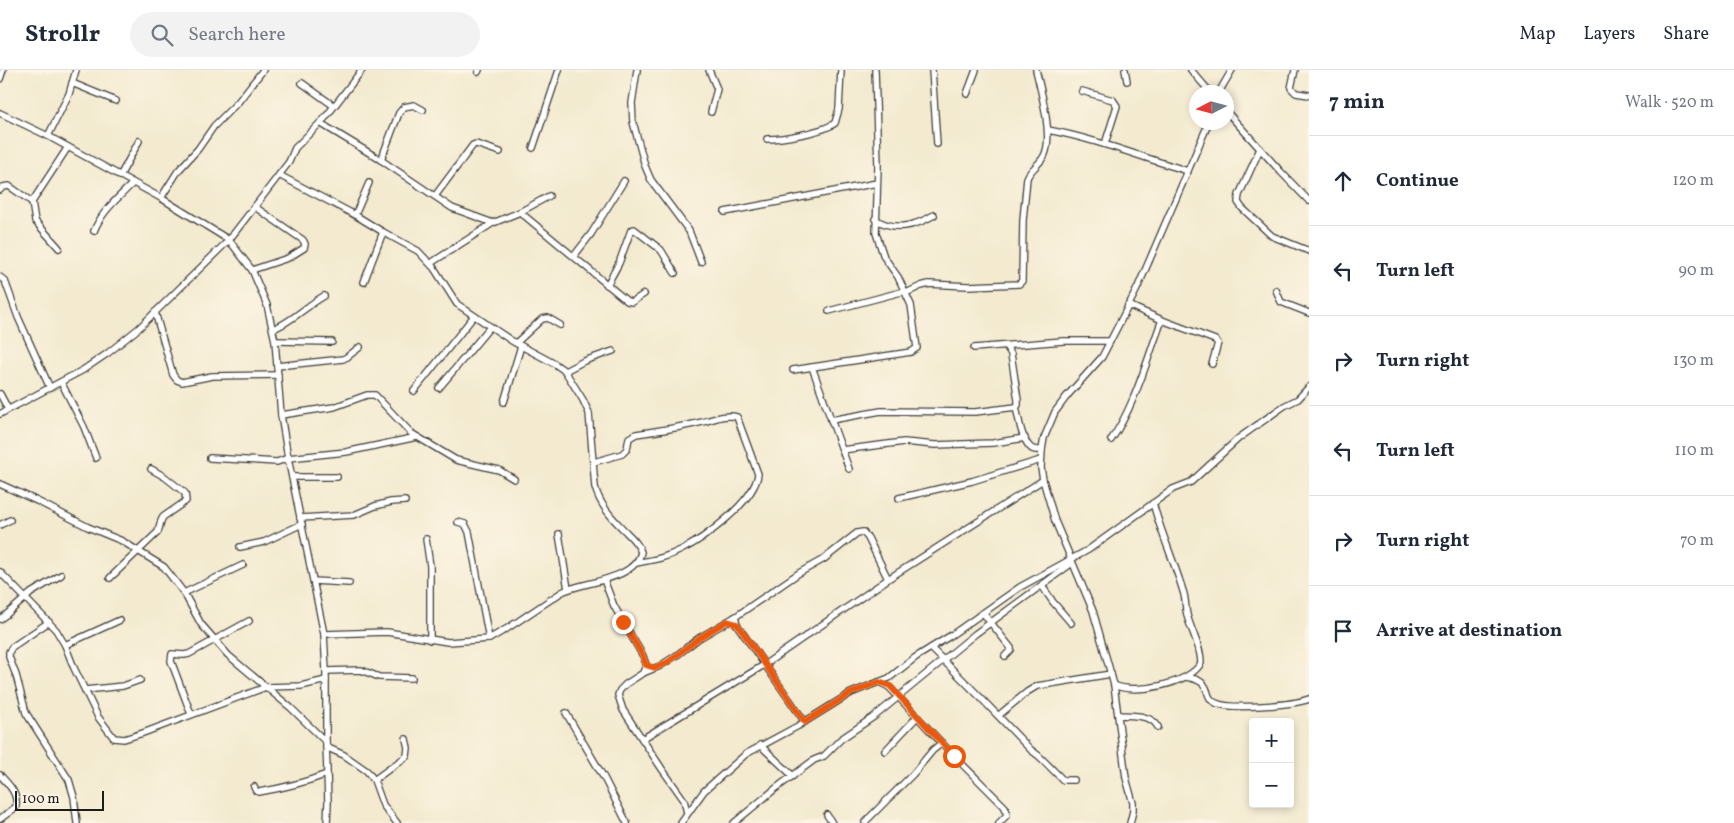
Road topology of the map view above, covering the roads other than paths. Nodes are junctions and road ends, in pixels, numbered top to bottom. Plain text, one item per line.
1 (3, 70) edge
2 (76, 70) edge
3 (362, 70) edge
4 (560, 70) edge
5 (637, 70) edge
6 (709, 70) edge
7 (841, 70) edge
8 (875, 70) edge
9 (932, 70) edge
10 (976, 70) edge
11 (1036, 70) edge
12 (1125, 70) edge
13 (1191, 70) edge
14 (1232, 70) edge
15 (1295, 70) edge
16 (260, 71) edge
17 (0, 79) edge
18 (1127, 81) dead end
19 (72, 82) junction
20 (302, 83) dead end
21 (1204, 85) edge
22 (1223, 85) edge
23 (1082, 91) dead end
24 (967, 94) dead end
25 (1309, 95) edge
26 (116, 101) dead end
27 (334, 106) junction
28 (423, 110) dead end
29 (711, 112) dead end
30 (0, 113) edge
31 (1234, 120) edge
32 (320, 123) junction
33 (1048, 130) junction
34 (1205, 130) edge
35 (48, 136) junction
36 (767, 139) dead end
37 (139, 141) dead end
38 (936, 144) dead end
39 (1105, 144) junction
40 (68, 147) junction
41 (533, 148) dead end
42 (1260, 149) junction
43 (500, 152) dead end
44 (381, 160) junction
45 (1188, 171) junction
46 (120, 176) junction
47 (279, 176) junction
48 (624, 180) dead end
49 (369, 182) dead end
50 (133, 183) junction
51 (877, 183) junction
52 (0, 190) edge
53 (435, 196) junction
54 (549, 196) dead end
55 (161, 198) junction
56 (1309, 200) edge
57 (32, 202) junction
58 (255, 206) junction
59 (520, 212) junction
60 (725, 212) dead end
61 (355, 215) junction
62 (934, 215) dead end
63 (875, 219) junction
64 (493, 223) junction
65 (94, 231) dead end
66 (383, 232) junction
67 (229, 240) junction
68 (59, 248) dead end
69 (1309, 251) edge
70 (574, 256) junction
71 (701, 262) dead end
72 (431, 263) junction
73 (252, 270) junction
74 (675, 272) dead end
75 (0, 276) edge
76 (364, 282) dead end
77 (607, 285) junction
78 (1276, 290) dead end
79 (906, 292) junction
80 (644, 294) dead end
81 (324, 296) dead end
82 (1128, 305) junction
83 (829, 311) dead end
84 (155, 312) junction
85 (1309, 313) edge
86 (474, 316) junction
87 (1162, 320) junction
88 (560, 325) dead end
89 (490, 327) junction
90 (273, 329) junction
91 (275, 341) junction
92 (1110, 341) junction
93 (332, 342) dead end
94 (519, 345) junction
95 (1015, 345) junction
96 (1006, 346) junction
97 (360, 347) dead end
98 (974, 348) dead end
99 (613, 351) dead end
100 (1011, 354) junction
101 (1212, 364) dead end
102 (277, 366) junction
103 (812, 367) junction
104 (793, 370) dead end
105 (565, 371) junction
106 (278, 375) junction
107 (61, 382) junction
108 (1309, 387) edge
109 (50, 388) junction
110 (439, 388) dead end
111 (414, 391) dead end
112 (0, 394) edge
113 (504, 402) dead end
114 (1016, 407) junction
115 (8, 410) junction
116 (0, 414) edge
117 (281, 415) junction
118 (831, 420) junction
119 (417, 438) junction
120 (1025, 438) junction
121 (1111, 440) dead end
122 (842, 450) junction
123 (1042, 450) junction
124 (96, 458) dead end
125 (210, 458) dead end
126 (288, 458) junction
127 (1041, 460) junction
128 (594, 462) junction
129 (849, 469) dead end
130 (151, 470) dead end
131 (292, 476) junction
132 (337, 477) dead end
133 (514, 479) dead end
134 (1043, 480) junction
135 (0, 484) edge
136 (899, 498) dead end
137 (405, 500) dead end
138 (1154, 503) junction
139 (1145, 508) junction
140 (1156, 512) junction
141 (10, 520) dead end
142 (301, 521) junction
143 (458, 522) dead end
144 (0, 525) edge
145 (559, 534) dead end
146 (426, 539) dead end
147 (240, 546) dead end
148 (138, 551) junction
149 (1071, 561) junction
150 (636, 563) junction
151 (243, 565) dead end
152 (0, 572) edge
153 (61, 575) dead end
154 (110, 578) dead end
155 (888, 578) junction
156 (604, 580) junction
157 (313, 581) junction
158 (349, 583) dead end
159 (1042, 586) junction
160 (568, 589) junction
161 (184, 593) junction
162 (25, 598) junction
163 (983, 614) junction
164 (735, 617) junction
165 (0, 618) edge
166 (120, 620) dead end
167 (249, 620) dead end
168 (727, 621) junction
169 (49, 622) junction
170 (990, 622) junction
171 (1071, 623) dead end
172 (737, 624) junction
173 (324, 634) junction
174 (489, 639) junction
175 (215, 640) junction
176 (430, 640) junction
177 (65, 644) junction
178 (931, 648) junction
179 (1005, 656) dead end
180 (943, 661) junction
181 (646, 665) junction
182 (764, 665) junction
183 (655, 668) junction
184 (326, 671) junction
185 (643, 672) junction
186 (1112, 674) junction
187 (1186, 677) junction
188 (412, 678) dead end
189 (888, 678) junction
190 (140, 680) dead end
191 (326, 680) junction
192 (879, 682) junction
193 (1114, 685) junction
194 (890, 686) junction
195 (266, 687) junction
196 (1122, 689) junction
197 (85, 690) junction
198 (1116, 695) junction
199 (898, 696) junction
200 (1309, 699) edge
201 (566, 713) dead end
202 (191, 714) junction
203 (999, 715) junction
204 (1119, 715) junction
205 (917, 717) junction
206 (805, 722) junction
207 (1158, 727) dead end
208 (406, 739) dead end
209 (642, 739) junction
210 (942, 743) junction
211 (326, 745) junction
212 (760, 745) junction
213 (884, 751) dead end
214 (336, 752) junction
215 (326, 756) junction
216 (327, 774) junction
217 (0, 775) edge
218 (794, 776) junction
219 (374, 780) junction
220 (1074, 780) dead end
221 (254, 787) dead end
222 (698, 798) junction
223 (684, 800) junction
224 (687, 813) junction
225 (827, 816) dead end
226 (0, 819) edge
227 (865, 822) edge
228 (76, 823) edge
229 (328, 823) edge
230 (397, 823) edge
231 (627, 823) edge
232 (681, 823) edge
233 (734, 823) edge
234 (832, 823) edge
235 (999, 823) edge
236 (1130, 823) edge

1 - 17 street
2 - 19 street
3 - 27 street
4 - 41 street
5 - 71 street
6 - 29 street
7 - 36 street
8 - 51 street
9 - 38 street
10 - 24 street
11 - 33 street
12 - 18 street
13 - 21 street
14 - 22 street
15 - 25 street
16 - 55 street
19 - 26 street
19 - 35 street
20 - 27 street
23 - 39 street
27 - 32 street
28 - 44 street
30 - 35 street
31 - 42 street
32 - 44 street
32 - 47 street
33 - 39 street
33 - 79 street
34 - 45 street
35 - 40 street
37 - 46 street
39 - 45 street
40 - 46 street
40 - 57 street
42 - 56 street
42 - 69 street
43 - 53 street
44 - 53 street
45 - 82 street
46 - 50 street
47 - 58 street
47 - 61 street
48 - 70 street
49 - 61 street
50 - 55 street
50 - 65 street
51 - 60 street
51 - 63 street
52 - 57 street
53 - 64 street
54 - 59 street
55 - 67 street
57 - 68 street
58 - 67 street
58 - 73 street
59 - 64 street
59 - 70 street
61 - 66 street
62 - 63 street
63 - 79 street
64 - 72 street
66 - 72 street
66 - 76 street
67 - 73 street
67 - 84 street
70 - 77 street
72 - 86 street
73 - 90 street
74 - 77 street
75 - 109 street
77 - 80 street
78 - 85 street
79 - 83 street
79 - 103 street
81 - 90 street
82 - 87 street
82 - 92 street
84 - 106 street
84 - 107 street
86 - 89 street
86 - 111 street
87 - 101 street
87 - 121 street
88 - 94 street
89 - 94 street
89 - 110 street
90 - 91 street
91 - 93 street
91 - 102 street
92 - 95 street
92 - 123 street
94 - 105 street
94 - 113 street
95 - 96 street
95 - 100 street
96 - 98 street
96 - 100 street
97 - 102 street
99 - 105 street
100 - 114 street
102 - 106 street
103 - 104 street
103 - 118 street
105 - 128 street
106 - 117 street
107 - 109 street
107 - 124 street
108 - 138 street
109 - 115 street
112 - 115 street
114 - 118 street
114 - 120 street
115 - 116 street
117 - 119 street
117 - 126 street
118 - 122 street
119 - 126 street
119 - 133 street
120 - 122 street
120 - 123 street
122 - 129 street
123 - 127 street
125 - 126 street
126 - 131 street
127 - 134 street
127 - 136 street
128 - 150 street
128 - 150 street
130 - 148 street
131 - 132 street
131 - 142 street
134 - 149 street
134 - 155 street
135 - 148 street
137 - 142 street
138 - 139 street
138 - 140 street
139 - 140 street
139 - 149 street
140 - 187 street
141 - 144 street
142 - 147 street
142 - 157 street
143 - 174 street
145 - 160 street
146 - 176 street
148 - 154 street
148 - 161 street
149 - 159 street
149 - 163 street
149 - 186 street
150 - 156 street
151 - 161 street
152 - 162 street
153 - 162 street
155 - 164 street
155 - 182 street
156 - 160 street
156 - 181 street
157 - 158 street
157 - 173 street
159 - 170 street
159 - 171 street
160 - 174 street
161 - 175 street
162 - 165 street
162 - 169 street
163 - 170 street
163 - 178 street
164 - 168 street
164 - 172 street
166 - 177 street
167 - 175 street
168 - 172 street
168 - 183 street
169 - 177 street
169 - 228 street
170 - 179 street
170 - 180 street
172 - 182 street
173 - 176 street
173 - 184 street
174 - 176 street
175 - 195 street
175 - 202 street
177 - 197 street
178 - 180 street
178 - 189 street
180 - 199 street
180 - 203 street
181 - 183 street
181 - 185 street
182 - 206 street
182 - 209 street
183 - 185 street
184 - 188 street
184 - 191 street
185 - 209 street
186 - 193 street
186 - 203 street
187 - 196 street
187 - 200 street
189 - 192 street
189 - 194 street
190 - 197 street
191 - 195 street
191 - 211 street
192 - 194 street
192 - 206 street
193 - 196 street
193 - 198 street
194 - 199 street
195 - 202 street
195 - 211 street
196 - 198 street
197 - 202 street
198 - 204 street
199 - 205 street
199 - 218 street
201 - 231 street
203 - 220 street
204 - 207 street
204 - 236 street
205 - 210 street
205 - 213 street
206 - 212 street
208 - 219 street
209 - 223 street
210 - 227 street
210 - 235 street
211 - 214 street
211 - 215 street
212 - 218 street
212 - 222 street
214 - 215 street
214 - 219 street
215 - 216 street
216 - 221 street
216 - 229 street
217 - 226 street
218 - 233 street
219 - 230 street
222 - 223 street
222 - 224 street
223 - 224 street
224 - 232 street
225 - 234 street

